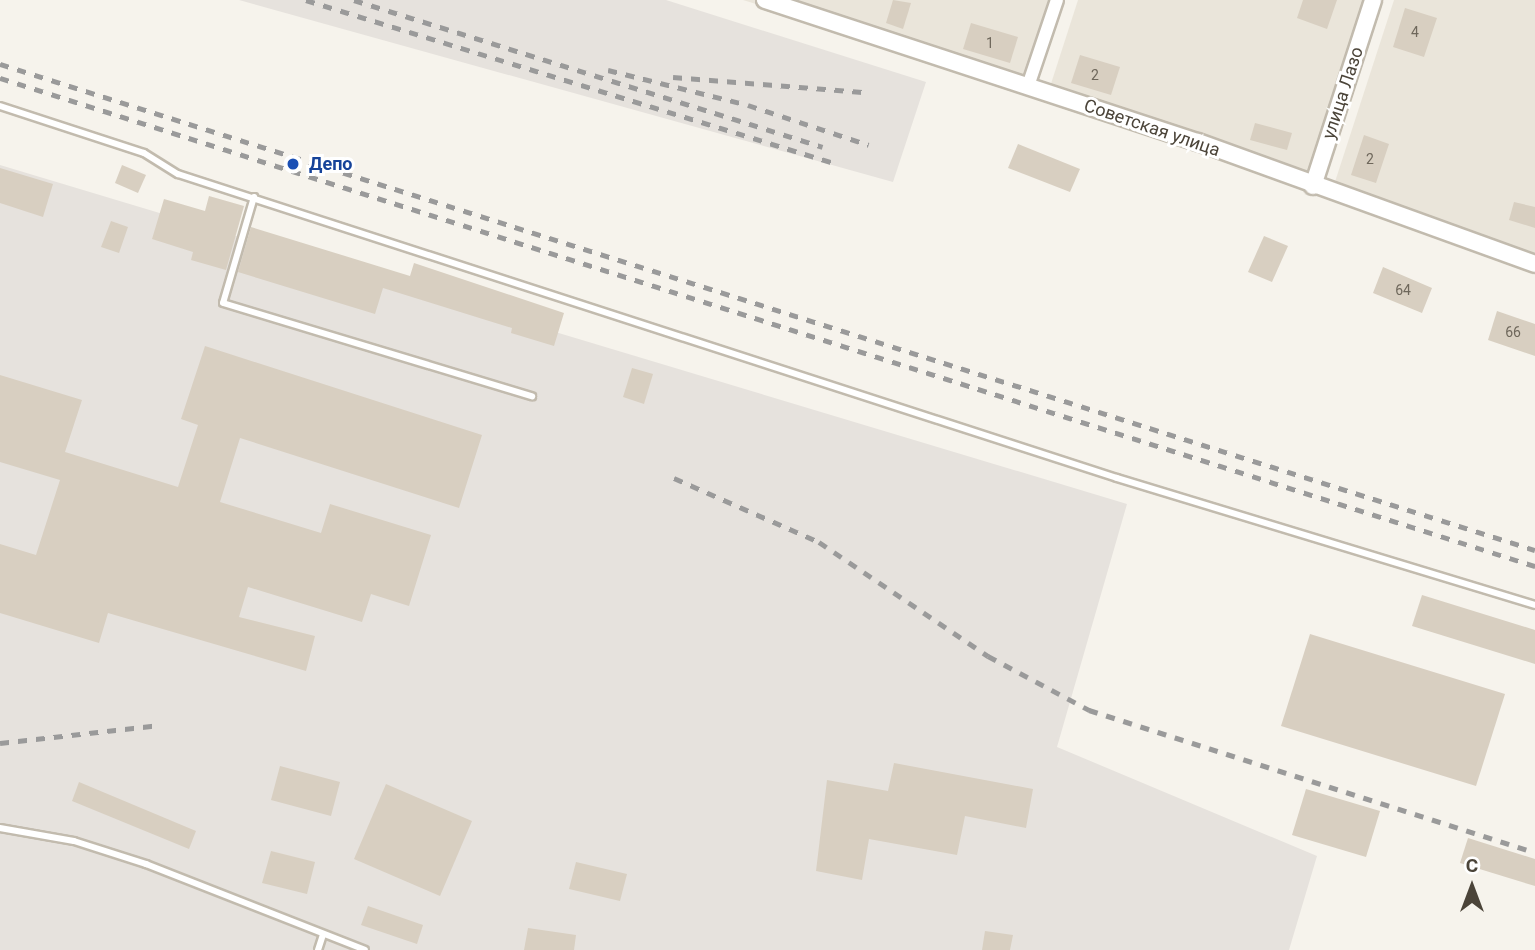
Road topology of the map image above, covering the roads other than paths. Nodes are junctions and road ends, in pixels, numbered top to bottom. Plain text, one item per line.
1 (765, 0) edge
2 (1058, 0) edge
3 (1373, 0) edge
4 (1028, 86) junction
5 (0, 106) edge
6 (1313, 186) junction
7 (254, 197) junction
8 (1535, 264) edge
9 (532, 396) dead end
10 (1535, 605) edge
11 (0, 828) edge
12 (323, 935) junction
13 (318, 950) edge
14 (365, 950) edge

1 - 4 street, Советская улица
2 - 4 street
3 - 6 street, улица Лазо
4 - 6 street, Советская улица
5 - 7 lane
6 - 8 street, Советская улица
7 - 9 lane
7 - 10 lane
11 - 12 lane
12 - 13 lane
12 - 14 lane

